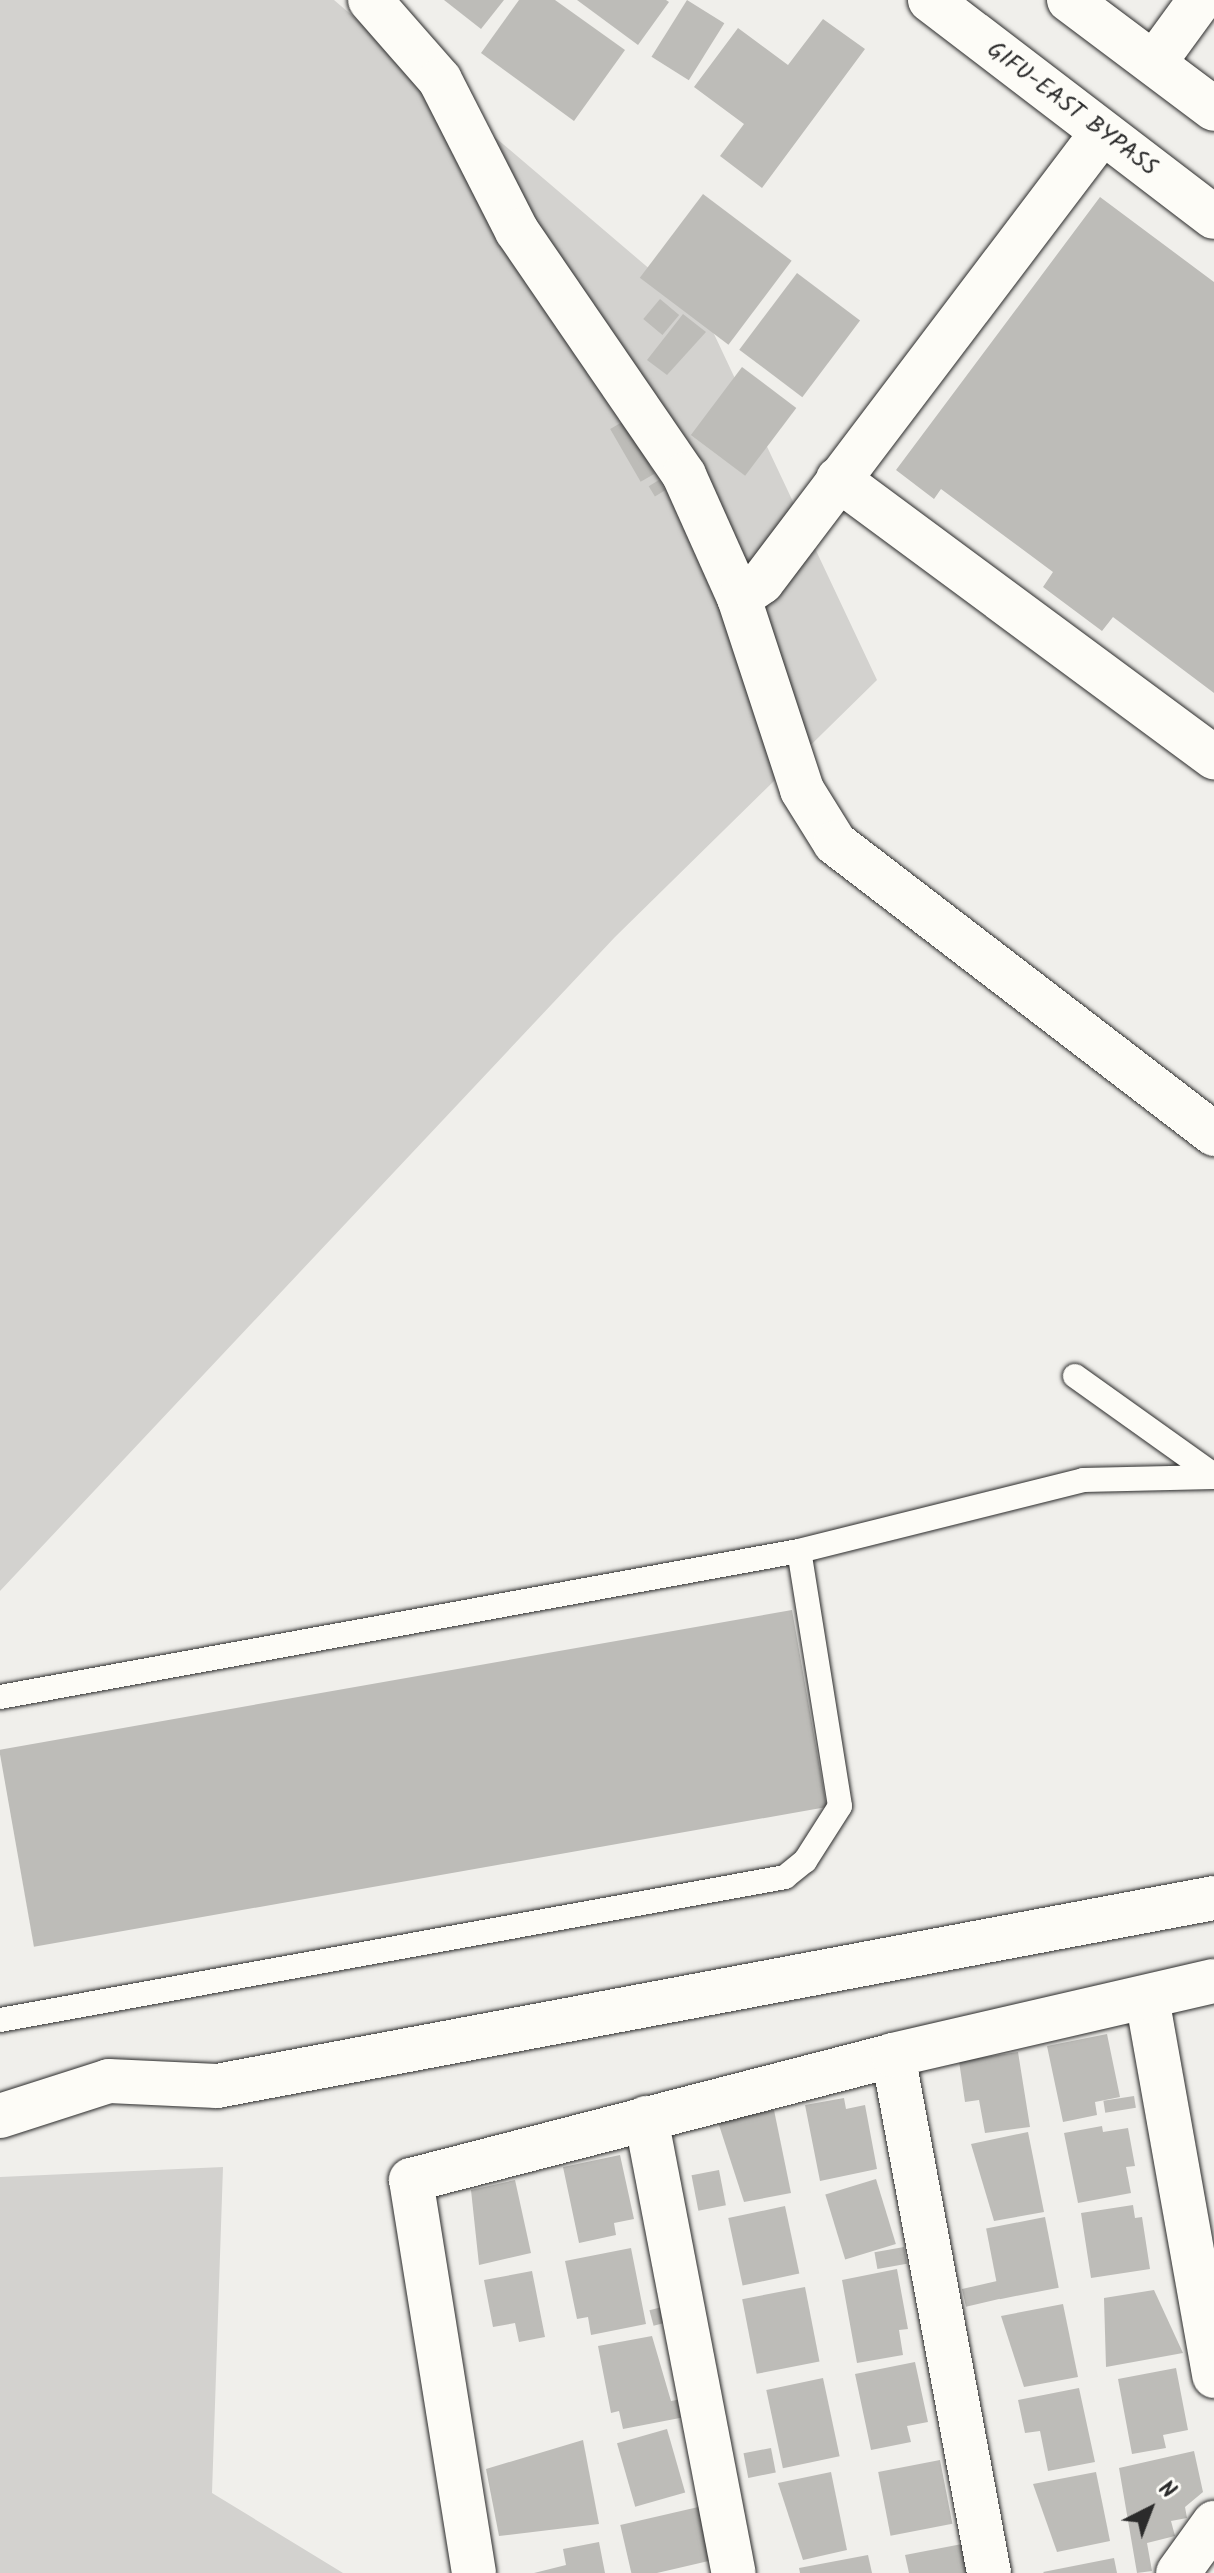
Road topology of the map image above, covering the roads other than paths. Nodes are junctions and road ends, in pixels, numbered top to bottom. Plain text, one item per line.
1 (370, 0) edge
2 (930, 0) edge
3 (1069, 0) edge
4 (1200, 0) edge
5 (1154, 63) junction
6 (1214, 109) edge
7 (1102, 133) junction
8 (1214, 217) edge
9 (838, 479) junction
10 (739, 598) junction
11 (1214, 757) edge
12 (1214, 1134) edge
13 (1075, 1376) dead end
14 (1214, 1476) edge
15 (799, 1551) junction
16 (0, 1697) edge
17 (1214, 1898) edge
18 (1214, 1981) edge
19 (1147, 1998) junction
20 (0, 2020) edge
21 (893, 2055) junction
22 (0, 2116) edge
23 (646, 2118) junction
24 (1214, 2376) edge
25 (1214, 2523) edge
26 (474, 2573) edge
27 (734, 2573) edge
28 (989, 2573) edge
29 (1178, 2573) edge

1 - 10 main road
2 - 7 main road, GIFU-EAST BYPASS
3 - 5 main road
4 - 5 main road
5 - 6 main road
7 - 8 main road, GIFU-EAST BYPASS
7 - 9 main road
9 - 10 main road
9 - 11 main road
10 - 12 main road
13 - 14 lane
14 - 15 lane
15 - 16 lane
15 - 20 lane
17 - 22 main road
18 - 19 main road
19 - 21 main road
19 - 24 main road
21 - 23 main road
21 - 28 main road
23 - 26 main road
23 - 27 main road
25 - 29 main road

